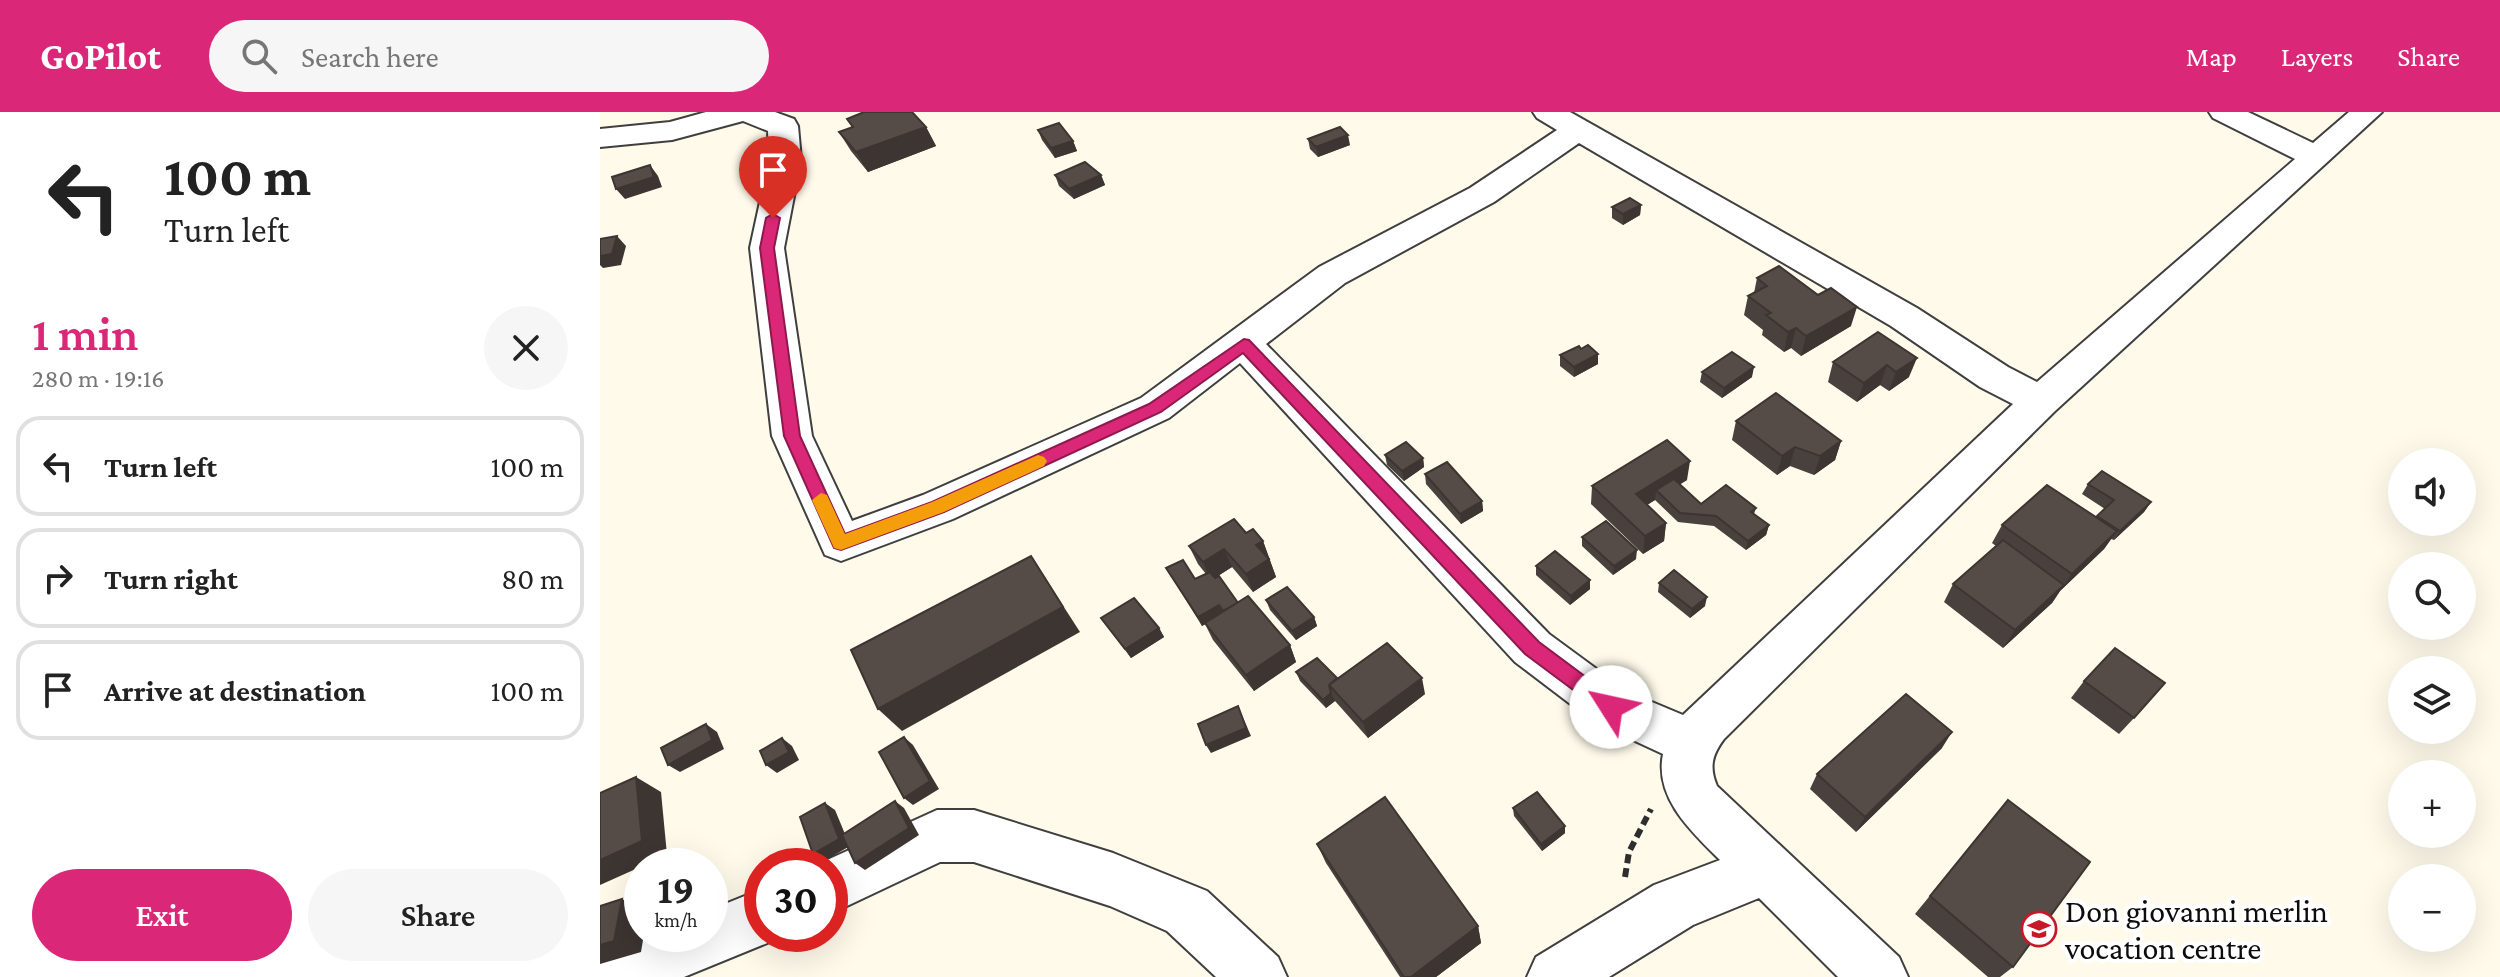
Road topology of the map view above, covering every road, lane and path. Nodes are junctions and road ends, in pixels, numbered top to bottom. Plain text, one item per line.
1 (740, 112) edge
2 (748, 112) edge
3 (2224, 112) edge
4 (2367, 112) edge
5 (1562, 121) edge
6 (600, 138) edge
7 (2317, 157) junction
8 (1244, 344) junction
9 (2041, 401) junction
10 (1691, 742) junction
11 (1765, 869) junction
12 (848, 878) edge
13 (744, 924) edge
14 (614, 977) edge
15 (1258, 977) edge
16 (1556, 977) edge
17 (1879, 977) edge

1 - 6 street
2 - 8 street
3 - 7 street
4 - 7 street
5 - 8 street
5 - 9 street
7 - 9 street
8 - 10 street
9 - 10 street
10 - 11 street
11 - 16 street
11 - 17 street
12 - 15 street
13 - 14 street

